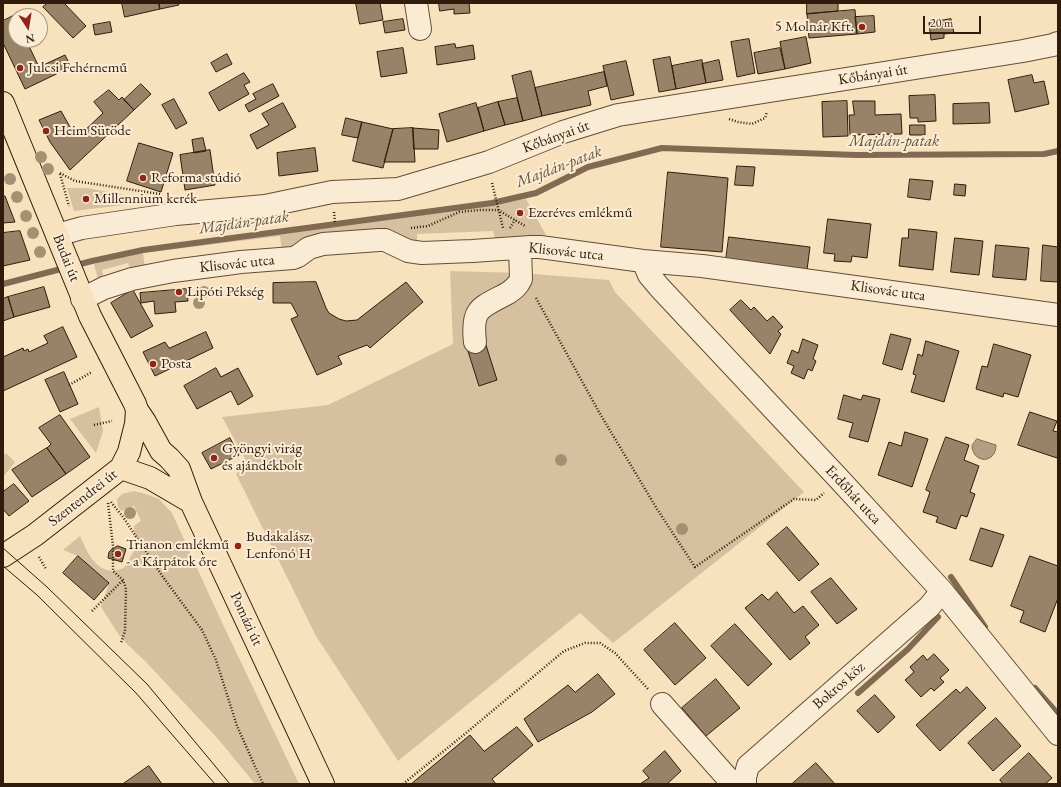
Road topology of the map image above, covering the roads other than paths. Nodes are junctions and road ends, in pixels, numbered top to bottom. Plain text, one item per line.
1 (416, 3) edge
2 (420, 30) dead end
3 (1058, 43) edge
4 (3, 104) edge
5 (60, 242) junction
6 (520, 248) junction
7 (643, 261) junction
8 (79, 291) junction
9 (1058, 315) edge
10 (475, 342) dead end
11 (137, 410) junction
12 (162, 451) junction
13 (125, 460) junction
14 (191, 502) junction
15 (3, 556) edge
16 (942, 592) junction
17 (662, 704) road end
18 (1058, 734) edge
19 (323, 784) edge
20 (736, 784) edge
21 (745, 784) edge

1 - 2 street
3 - 5 street, Kőbányai út
4 - 5 main road, Budai út
5 - 8 main road, Budai út
6 - 7 street, Klisovác utca
6 - 8 street, Klisovác utca
6 - 10 street
7 - 9 street, Klisovác utca
7 - 16 street, Erdőhát utca
8 - 11 main road, Budai út
11 - 12 main road, Budai út
11 - 13 main road
12 - 13 main road
12 - 14 main road, Pomázi út
13 - 14 main road
13 - 15 main road, Szentendrei út
14 - 19 main road, Pomázi út
16 - 18 street, Erdőhát utca
16 - 21 street, Bokros köz
17 - 20 street

